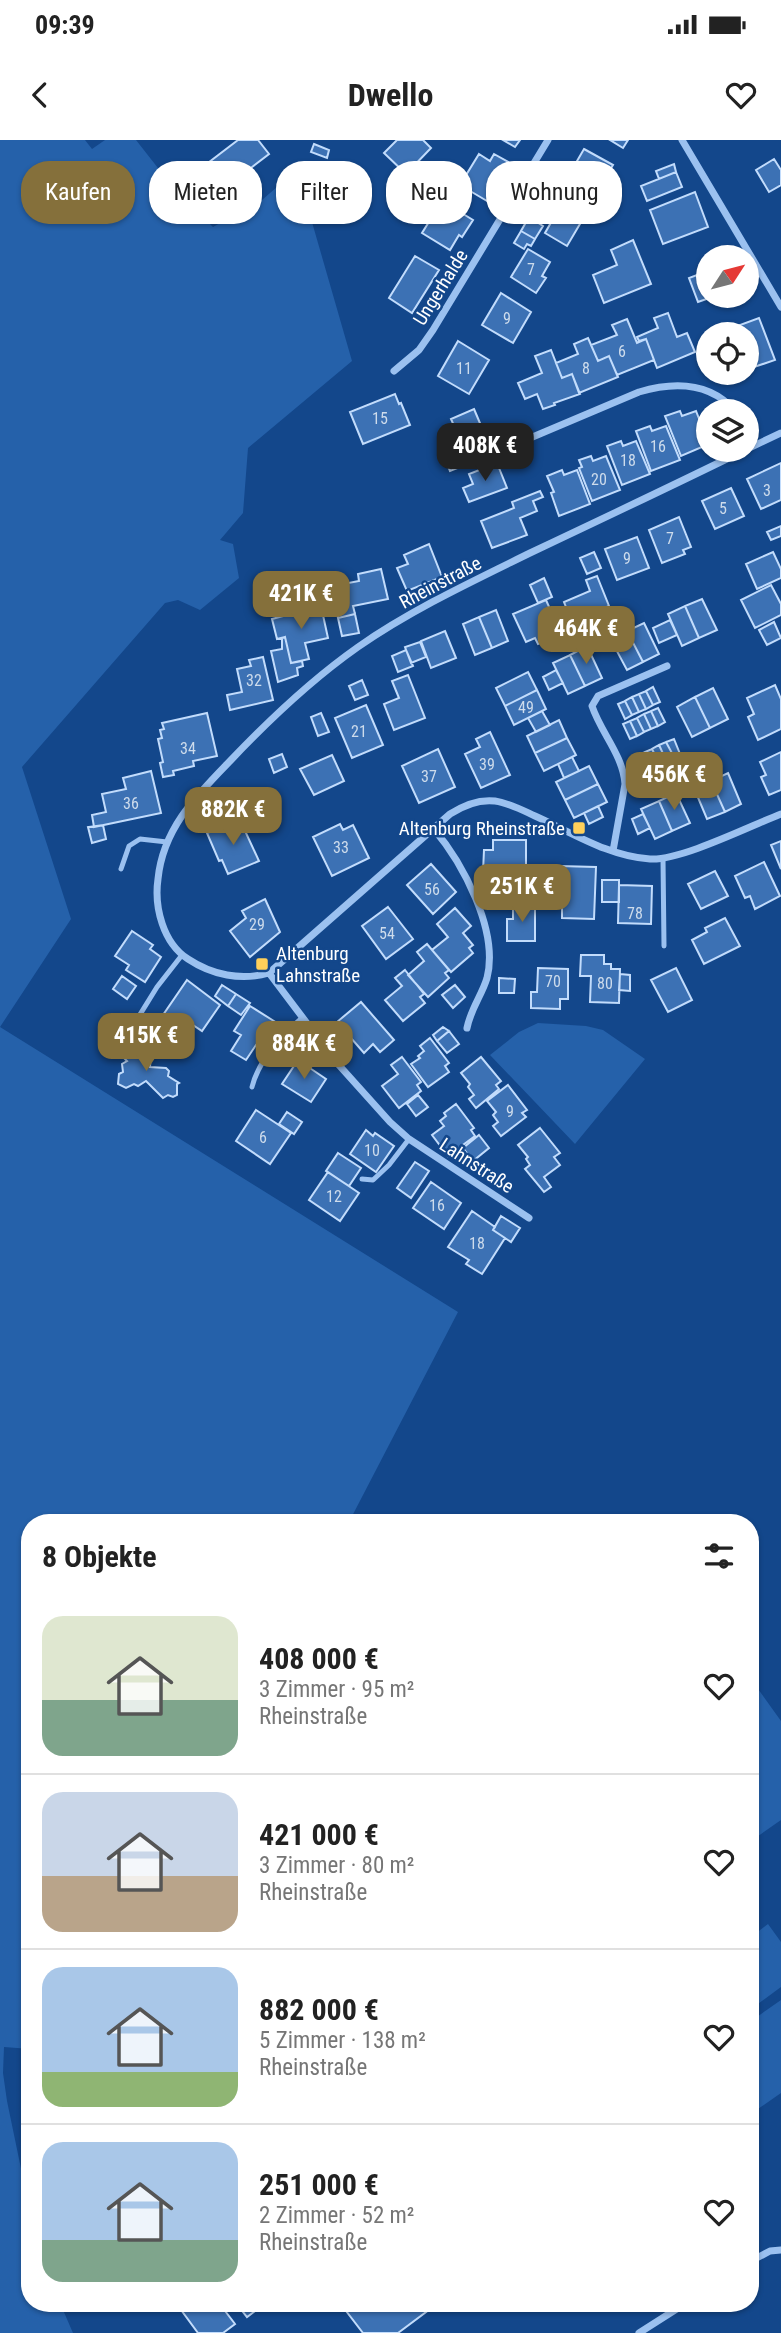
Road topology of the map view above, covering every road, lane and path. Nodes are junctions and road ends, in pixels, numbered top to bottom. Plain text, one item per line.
1 (548, 140) edge
2 (682, 140) edge
3 (781, 307) edge
4 (394, 371) dead end
5 (720, 399) edge
6 (781, 433) edge
7 (759, 443) edge
8 (516, 444) dead end
9 (720, 462) edge
10 (667, 666) dead end
11 (781, 814) edge
12 (433, 828) junction
13 (167, 842) junction
14 (613, 850) junction
15 (663, 859) junction
16 (121, 869) dead end
17 (664, 946) dead end
18 (181, 955) junction
19 (269, 973) junction
20 (303, 1018) junction
21 (136, 1021) dead end
22 (467, 1028) dead end
23 (252, 1087) dead end
24 (409, 1139) junction
25 (362, 1179) dead end
26 (528, 1218) dead end
27 (781, 2250) edge
28 (759, 2257) edge
29 (673, 2312) edge
30 (639, 2333) edge

1 - 4 street, Ungerhalde
2 - 3 street
5 - 8 street
6 - 7 street, Rheinstraße
9 - 13 street, Rheinstraße
10 - 14 street
11 - 15 street
12 - 14 street
12 - 19 street
12 - 22 street
13 - 16 lane
13 - 18 street, Rheinstraße
14 - 15 street
15 - 17 lane
18 - 19 street
18 - 21 lane
19 - 20 street, Lahnstraße
20 - 23 lane
20 - 24 street, Lahnstraße
24 - 25 lane
24 - 26 street, Lahnstraße
27 - 28 street
29 - 30 street

